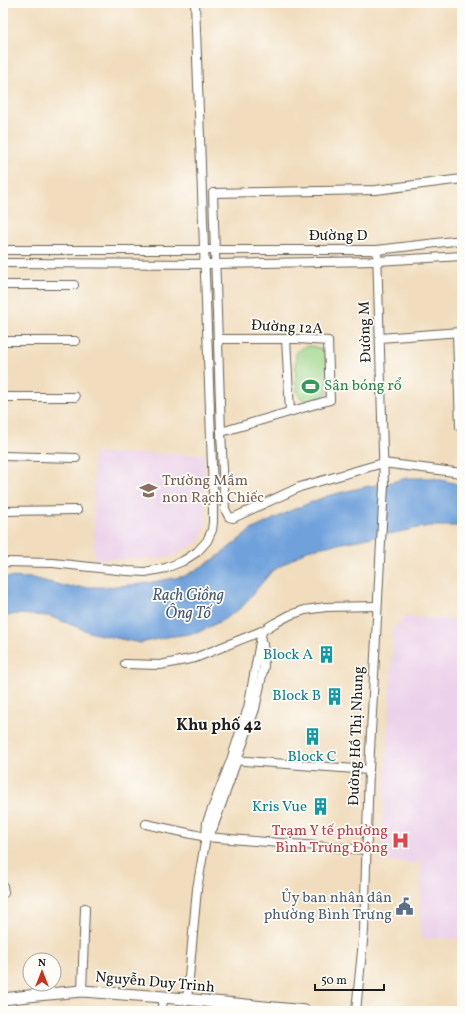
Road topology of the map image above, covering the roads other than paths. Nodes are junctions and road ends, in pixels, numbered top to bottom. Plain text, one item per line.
1 (195, 3) edge
2 (462, 179) edge
3 (462, 240) edge
4 (3, 250) edge
5 (204, 250) junction
6 (214, 250) junction
7 (377, 250) junction
8 (462, 256) edge
9 (377, 261) junction
10 (3, 263) edge
11 (205, 264) junction
12 (215, 264) junction
13 (3, 285) edge
14 (74, 285) dead end
15 (459, 333) edge
16 (380, 338) junction
17 (218, 339) junction
18 (286, 339) junction
19 (3, 341) edge
20 (75, 341) dead end
21 (3, 397) edge
22 (76, 397) dead end
23 (461, 399) edge
24 (290, 412) junction
25 (460, 428) dead end
26 (221, 432) junction
27 (3, 456) edge
28 (76, 458) dead end
29 (383, 463) junction
30 (462, 473) edge
31 (384, 485) joint
32 (77, 510) dead end
33 (3, 511) edge
34 (3, 562) edge
35 (377, 606) junction
36 (262, 631) junction
37 (125, 664) dead end
38 (234, 760) junction
39 (369, 770) junction
40 (146, 824) dead end
41 (206, 837) junction
42 (367, 850) junction
43 (3, 886) edge
44 (3, 893) edge
45 (85, 908) dead end
46 (82, 991) junction
47 (164, 997) junction
48 (3, 999) edge
49 (187, 1000) junction
50 (161, 1011) edge
51 (305, 1011) edge
52 (356, 1011) edge

1 - 5 street
2 - 6 street
3 - 7 street, Đường D
4 - 5 street, Đường D
5 - 6 street, Đường D
5 - 11 street
6 - 7 street, Đường D
6 - 12 street
7 - 9 street, Đường M
8 - 9 street, Đường D
9 - 12 street, Đường D
9 - 16 street, Đường M
10 - 11 street, Đường D
11 - 12 street, Đường D
11 - 34 street
12 - 17 street
13 - 14 street
15 - 16 street
15 - 23 street
16 - 29 street, Đường M
17 - 18 street, Đường 12A
17 - 26 street
18 - 24 street
18 - 24 street, Đường 12A
19 - 20 street
21 - 22 street
23 - 25 street
24 - 26 street, Đường 12A
26 - 29 street
27 - 28 street
29 - 30 street
29 - 31 street, Đường M
31 - 35 street, Đường Hồ Thị Nhung
32 - 33 street
35 - 36 street
35 - 39 street, Đường Hồ Thị Nhung
36 - 37 street
36 - 38 street
38 - 39 street
38 - 41 street
39 - 42 street, Đường Hồ Thị Nhung
40 - 41 street
41 - 42 street
41 - 49 street
42 - 52 street, Đường Hồ Thị Nhung
43 - 44 street
45 - 46 street
46 - 47 main road, Nguyễn Duy Trinh
46 - 48 main road, Nguyễn Duy Trinh
47 - 49 main road, Nguyễn Duy Trinh
47 - 50 street
49 - 51 main road, Nguyễn Duy Trinh

